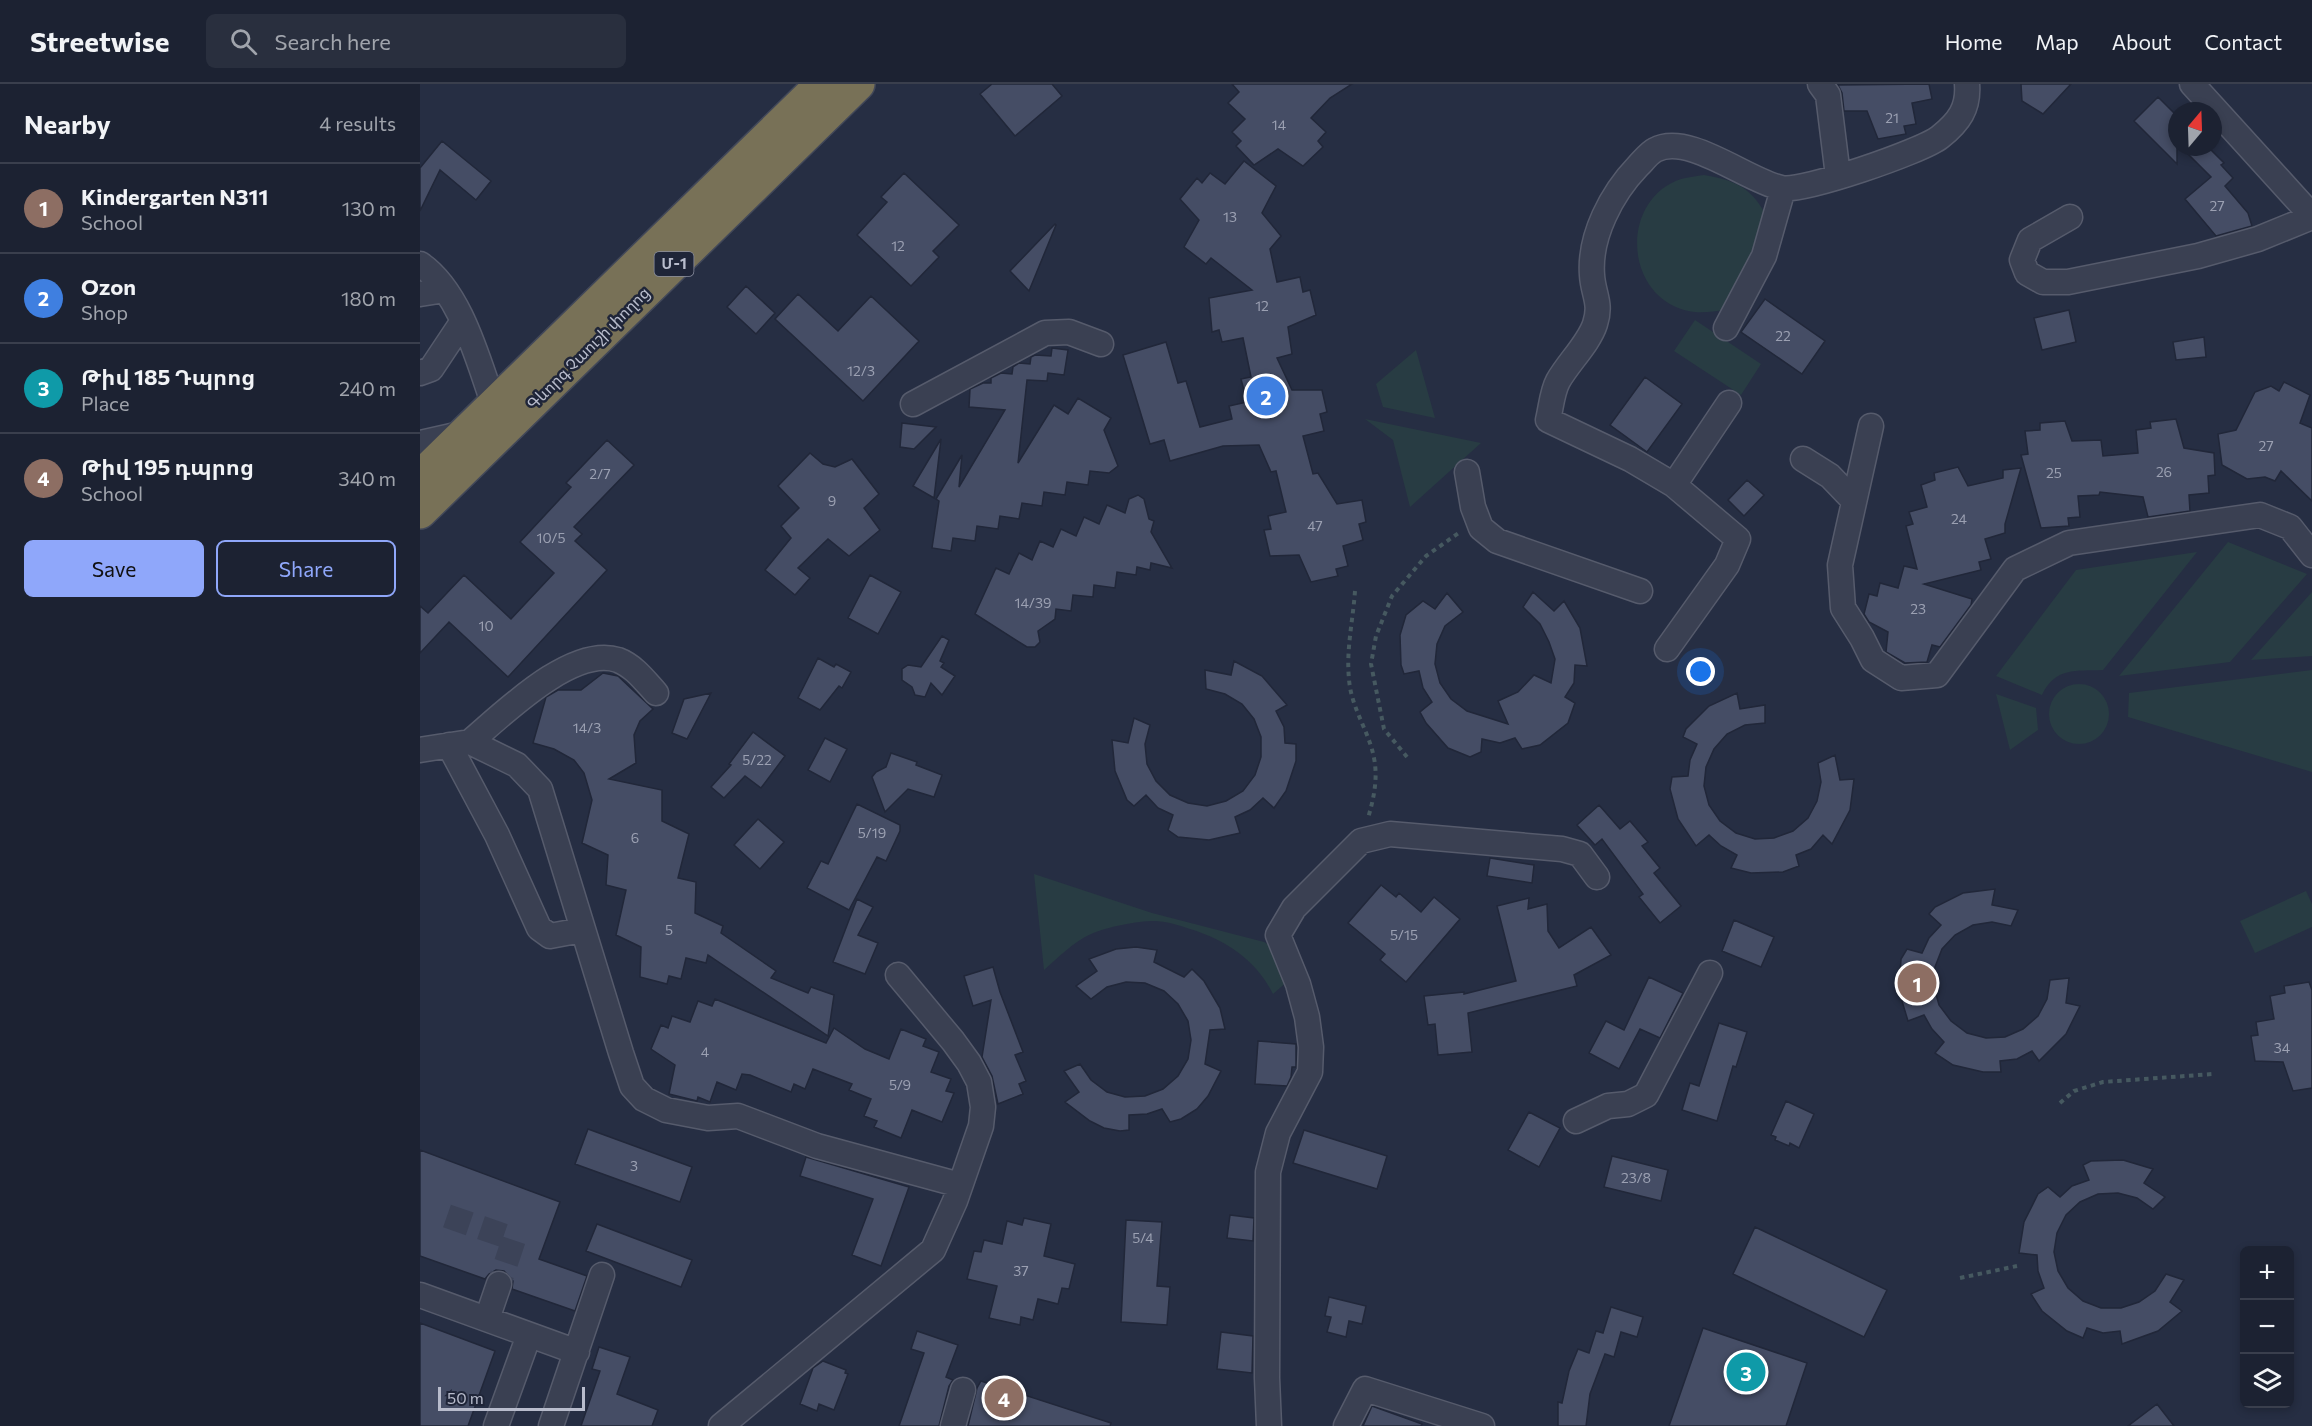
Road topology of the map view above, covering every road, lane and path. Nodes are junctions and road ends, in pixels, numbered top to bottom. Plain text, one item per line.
1 (822, 84) edge
2 (858, 84) edge
3 (1820, 84) edge
4 (1967, 84) edge
5 (2192, 84) edge
6 (1838, 176) junction
7 (1783, 189) junction
8 (2070, 217) dead end
9 (2312, 217) edge
10 (420, 264) edge
11 (445, 290) junction
12 (420, 294) edge
13 (463, 321) junction
14 (1726, 327) dead end
15 (1101, 344) dead end
16 (420, 373) edge
17 (1729, 403) dead end
18 (913, 404) dead end
19 (494, 405) junction
20 (1871, 426) dead end
21 (465, 433) junction
22 (420, 443) edge
23 (1803, 459) dead end
24 (1467, 472) dead end
25 (420, 477) edge
26 (1674, 484) junction
27 (1854, 501) junction
28 (420, 512) edge
29 (1481, 528) junction
30 (2312, 555) edge
31 (1355, 591) dead end
32 (1640, 591) dead end
33 (1667, 649) dead end
34 (656, 693) dead end
35 (460, 743) junction
36 (420, 750) edge
37 (1407, 757) dead end
38 (1361, 841) junction
39 (1597, 877) dead end
40 (582, 930) junction
41 (1710, 973) dead end
42 (898, 975) dead end
43 (2213, 1074) dead end
44 (2060, 1103) dead end
45 (1576, 1121) dead end
46 (960, 1185) junction
47 (2017, 1266) dead end
48 (602, 1275) dead end
49 (1960, 1278) dead end
50 (500, 1284) tunnel mouth
51 (420, 1295) edge
52 (487, 1319) junction
53 (529, 1335) junction
54 (577, 1352) junction
55 (963, 1390) dead end
56 (496, 1426) edge
57 (551, 1426) edge
58 (721, 1426) edge
59 (953, 1426) edge
60 (1269, 1426) edge
61 (1346, 1426) edge
62 (1482, 1426) edge

1 - 19 highway, Գևորգ Չաուշի փողոց / Մ-1
2 - 28 highway, Գևորգ Չաուշի փողոց / Մ-1
3 - 6 street
4 - 6 street
5 - 9 street
6 - 7 street
7 - 14 street
7 - 26 street
8 - 9 street
10 - 11 street
11 - 12 street
11 - 13 street
13 - 16 street
13 - 19 street
15 - 18 street
17 - 26 street
19 - 21 highway, Գևորգ Չաուշի փողոց / Մ-1
20 - 27 street
21 - 22 street
21 - 25 highway, Գևորգ Չաուշի փողոց / Մ-1
23 - 27 street
24 - 29 street
26 - 33 street
27 - 30 street
29 - 32 street
29 - 37 path
31 - 38 path
34 - 35 street
35 - 36 street
35 - 40 street
35 - 40 street
38 - 39 street
38 - 60 street
40 - 46 street
41 - 45 street
42 - 46 street
43 - 44 path
46 - 58 street
47 - 49 path
48 - 54 street
50 - 52 street
51 - 52 street
52 - 53 street
53 - 54 street
53 - 56 street
54 - 57 street
55 - 59 street
61 - 62 street

